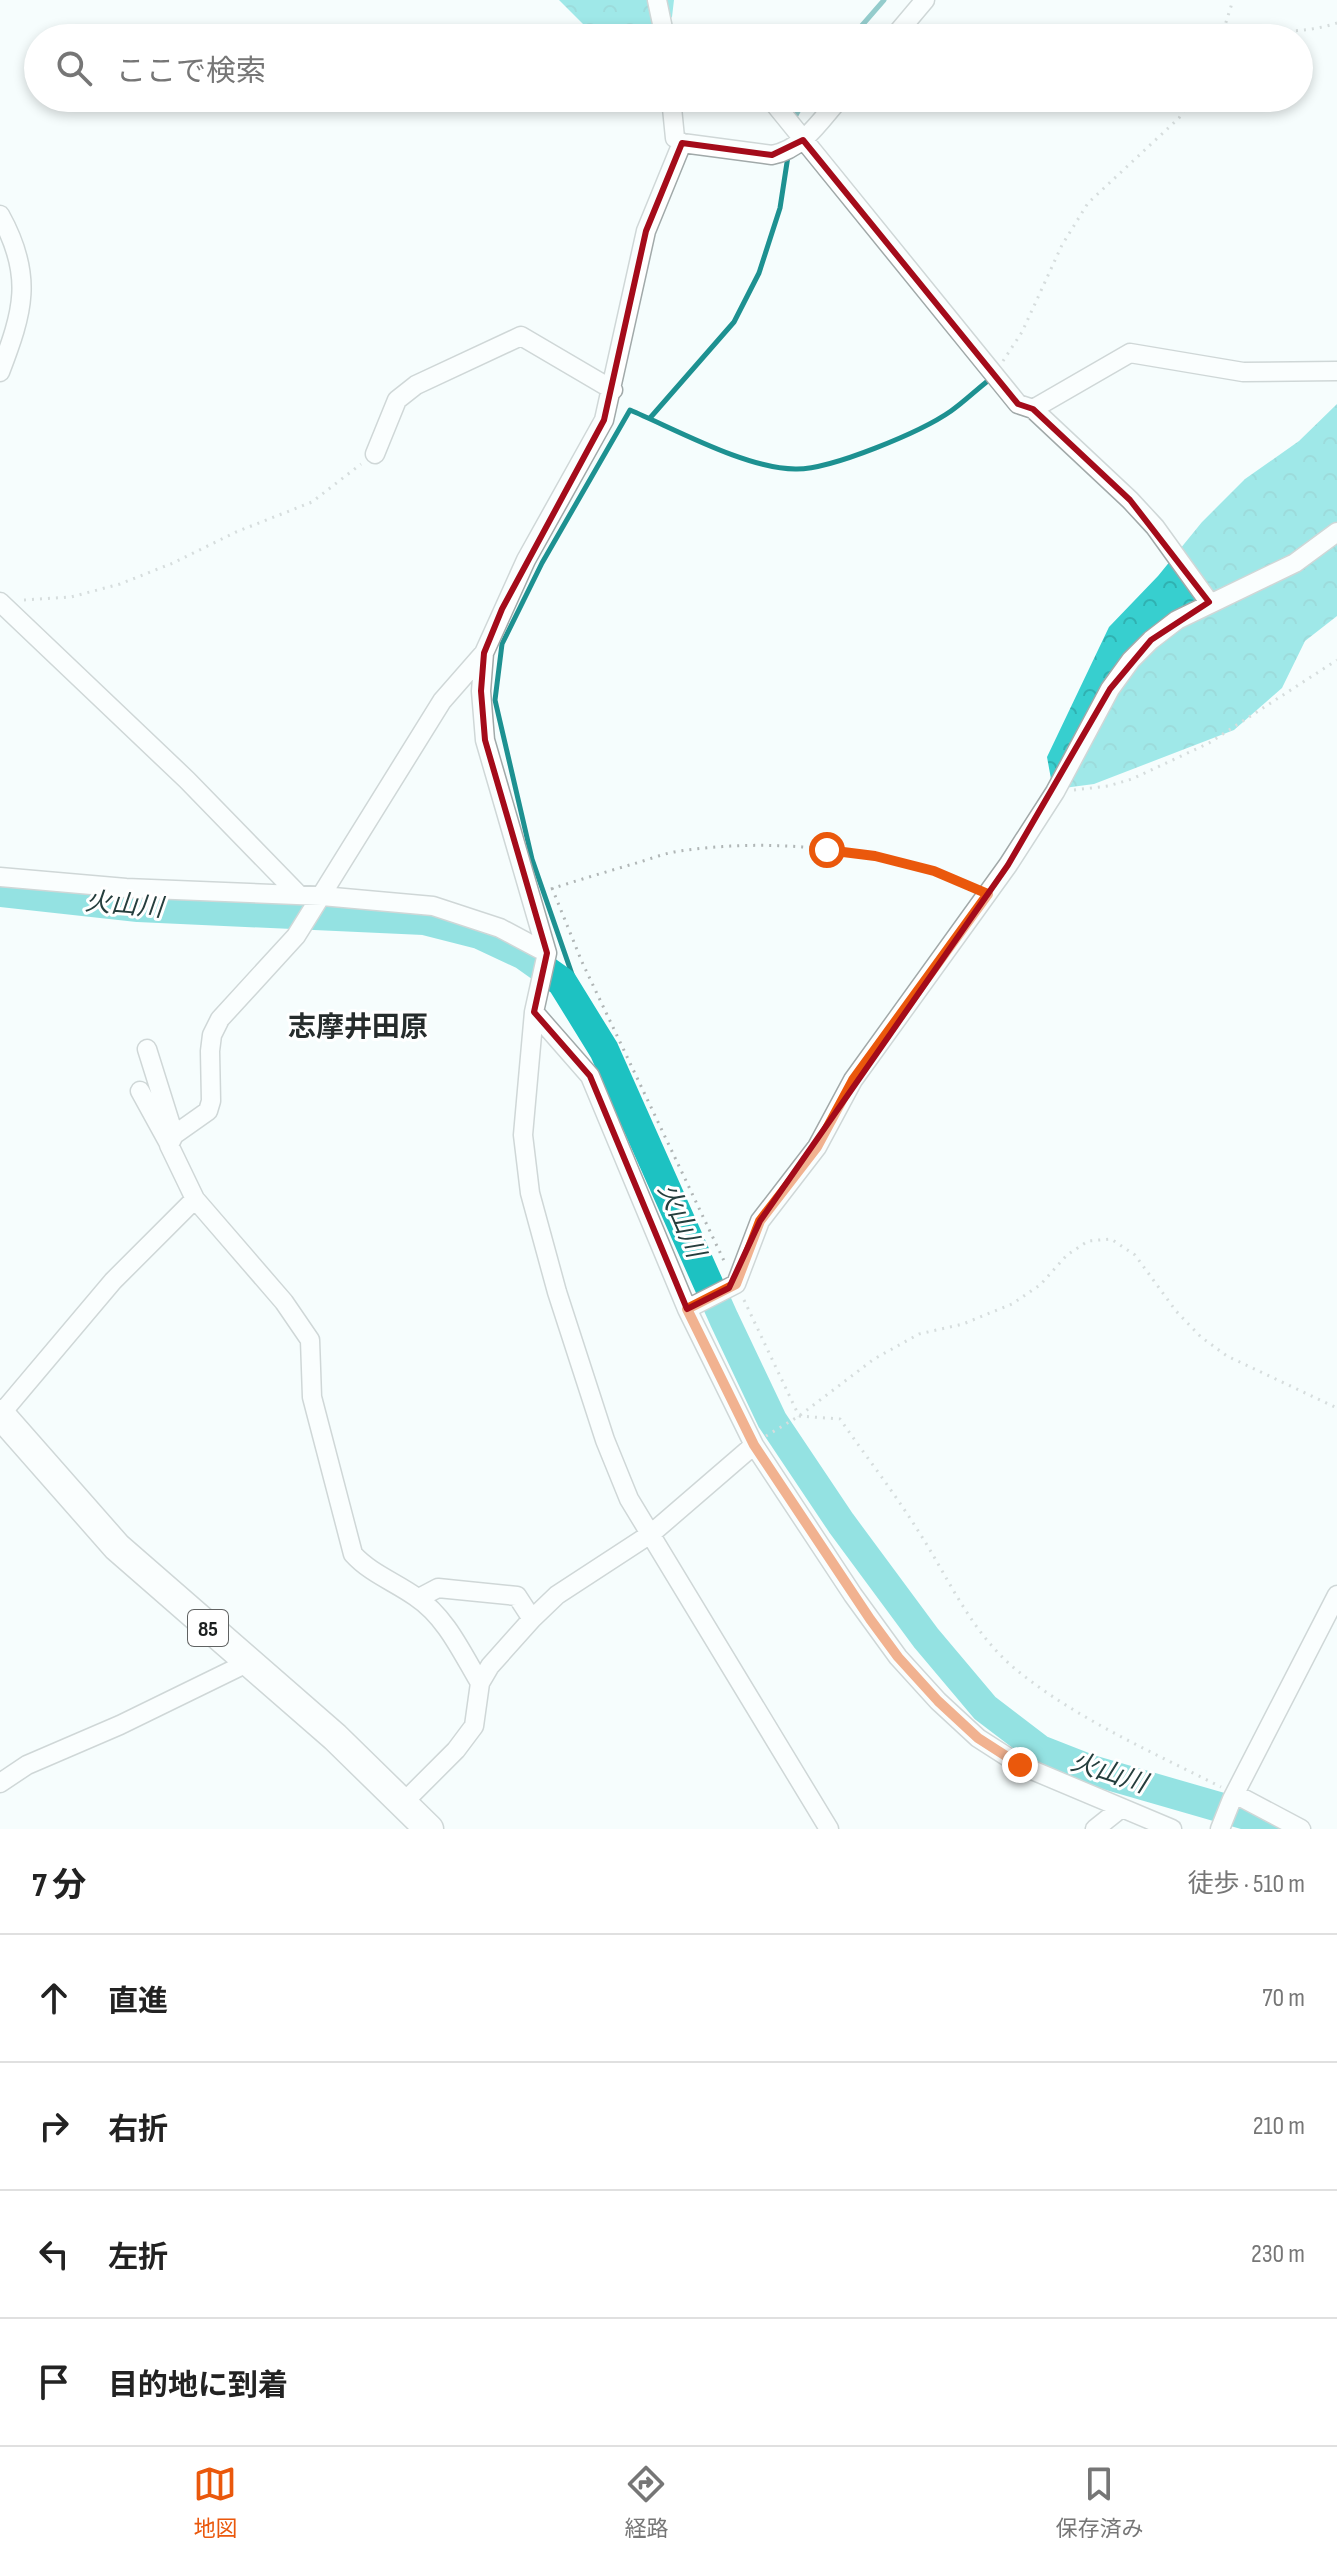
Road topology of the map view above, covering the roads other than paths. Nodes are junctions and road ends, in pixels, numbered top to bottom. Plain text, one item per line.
1 (657, 0) edge
2 (925, 0) edge
3 (662, 24) edge
4 (905, 24) edge
5 (672, 112) edge
6 (781, 112) edge
7 (828, 112) edge
8 (803, 140) junction
9 (682, 143) junction
10 (0, 215) edge
11 (1337, 371) edge
12 (0, 372) edge
13 (613, 390) junction
14 (1033, 409) junction
15 (375, 454) road end
16 (1337, 532) edge
17 (7, 601) edge
18 (1209, 602) junction
19 (484, 653) junction
20 (0, 877) edge
21 (299, 895) junction
22 (322, 896) junction
23 (547, 953) junction
24 (534, 1012) junction
25 (147, 1049) dead end
26 (140, 1091) dead end
27 (172, 1140) junction
28 (195, 1199) junction
29 (693, 1307) junction
30 (0, 1414) edge
31 (757, 1442) junction
32 (652, 1533) junction
33 (1337, 1595) edge
34 (419, 1598) junction
35 (532, 1619) junction
36 (249, 1662) junction
37 (480, 1683) junction
38 (0, 1783) edge
39 (1233, 1796) junction
40 (403, 1803) junction
41 (1120, 1809) junction
42 (429, 1829) edge
43 (829, 1829) edge
44 (1095, 1829) edge
45 (1172, 1829) edge
46 (1220, 1829) edge
47 (1301, 1829) edge

1 - 3 street
2 - 4 street
5 - 9 street
6 - 8 street
7 - 8 street
8 - 9 street
8 - 14 street
9 - 13 street
10 - 12 street
11 - 14 street
13 - 15 street
13 - 19 street
14 - 18 street
16 - 18 street
17 - 21 street
18 - 29 street
19 - 22 street
19 - 23 street
20 - 21 street
21 - 22 street
22 - 23 street
22 - 27 street
23 - 24 street
24 - 29 street
24 - 32 street
25 - 27 street
26 - 27 street
27 - 28 street
28 - 30 street
28 - 34 street
29 - 31 street
30 - 36 main road, 85
31 - 32 street
31 - 41 street
32 - 35 street
32 - 43 street
33 - 39 street
34 - 35 street
34 - 37 street
35 - 37 street
36 - 38 street
36 - 40 main road, 85
37 - 40 street
39 - 46 street
39 - 47 street
40 - 42 main road, 85
41 - 44 street
41 - 45 street

